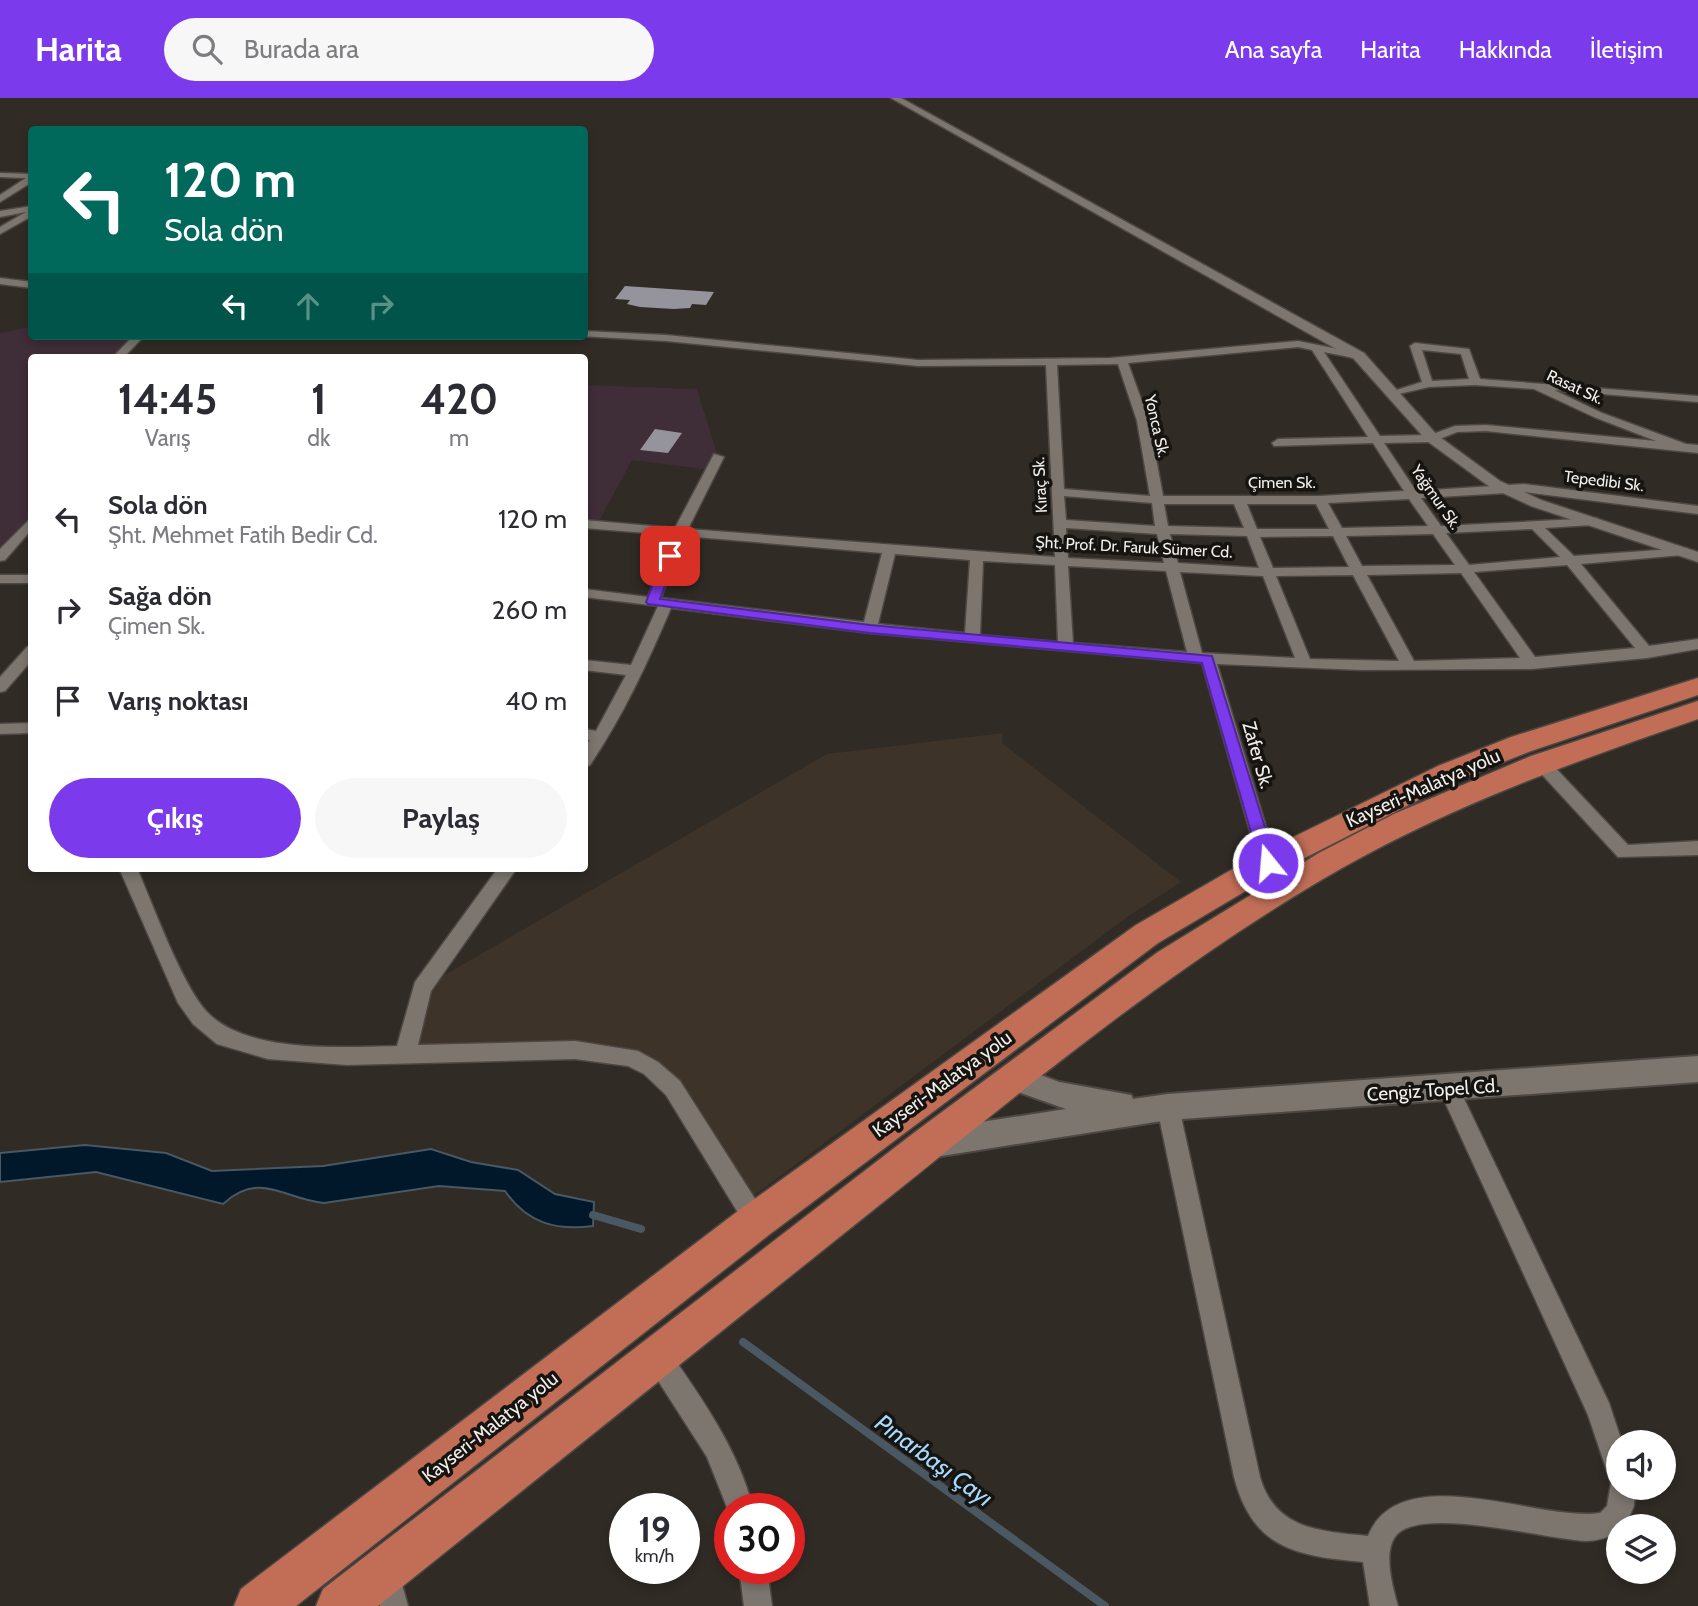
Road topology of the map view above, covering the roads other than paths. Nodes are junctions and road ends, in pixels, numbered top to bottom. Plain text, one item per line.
1 (895, 98) edge
2 (0, 175) edge
3 (28, 177) edge
4 (28, 180) edge
5 (0, 199) edge
6 (28, 210) edge
7 (28, 213) edge
8 (0, 214) edge
9 (0, 231) edge
10 (0, 281) edge
11 (28, 284) edge
12 (588, 334) edge
13 (135, 340) edge
14 (1315, 347) junction
15 (121, 354) edge
16 (1359, 356) junction
17 (1122, 360) junction
18 (1051, 362) junction
19 (1475, 382) junction
20 (1428, 384) junction
21 (1536, 386) junction
22 (1394, 394) junction
23 (1698, 399) edge
24 (1432, 438) junction
25 (1376, 440) junction
26 (1278, 443) dead end
27 (1684, 447) junction
28 (1698, 449) edge
29 (718, 457) dead end
30 (1506, 489) junction
31 (1058, 492) junction
32 (1413, 496) junction
33 (1156, 500) junction
34 (1239, 500) junction
35 (1320, 500) junction
36 (1698, 510) edge
37 (1592, 522) junction
38 (588, 524) edge
39 (1060, 524) junction
40 (1535, 525) junction
41 (28, 526) edge
42 (1437, 529) junction
43 (1163, 532) junction
44 (679, 533) junction
45 (1253, 533) junction
46 (1340, 534) junction
47 (888, 550) junction
48 (1682, 551) junction
49 (0, 557) edge
50 (977, 557) junction
51 (1698, 557) edge
52 (1062, 562) junction
53 (1573, 563) junction
54 (1171, 565) junction
55 (1467, 569) junction
56 (1359, 571) junction
57 (1267, 572) junction
58 (0, 579) edge
59 (28, 579) edge
60 (588, 594) edge
61 (660, 603) junction
62 (870, 629) junction
63 (972, 639) junction
64 (1698, 644) edge
65 (1066, 648) junction
66 (1647, 653) junction
67 (28, 655) edge
68 (1202, 658) junction
69 (1305, 664) junction
70 (1408, 664) junction
71 (1532, 664) junction
72 (588, 665) edge
73 (637, 671) junction
74 (1698, 686) edge
75 (0, 687) edge
76 (1698, 710) edge
77 (28, 728) edge
78 (0, 729) edge
79 (588, 735) edge
80 (602, 737) junction
81 (588, 756) edge
82 (1541, 763) junction
83 (1698, 848) edge
84 (1268, 863) junction
85 (130, 872) edge
86 (505, 872) edge
87 (405, 1056) junction
88 (1698, 1069) edge
89 (1017, 1079) junction
90 (1449, 1089) junction
91 (1167, 1107) junction
92 (928, 1144) junction
93 (756, 1221) junction
94 (657, 1356) junction
95 (1606, 1431) edge
96 (734, 1493) edge
97 (1622, 1500) edge
98 (1377, 1550) junction
99 (385, 1570) junction
100 (755, 1584) edge
101 (258, 1606) edge
102 (340, 1606) edge
103 (394, 1606) edge
104 (758, 1606) edge
105 (1384, 1606) edge

1 - 16 street
2 - 3 street
4 - 5 street
6 - 8 street
7 - 9 street
10 - 11 street
12 - 18 street
13 - 15 street
14 - 16 street
14 - 17 street
14 - 25 street, Yağmur Sk.
16 - 22 street
17 - 18 street
17 - 33 street, Yonca Sk.
18 - 31 street, Kıraç Sk.
19 - 20 street, Rasat Sk.
19 - 20 street
19 - 21 street, Rasat Sk.
20 - 22 street, Rasat Sk.
21 - 23 street
21 - 27 street, Rasat Sk.
22 - 24 street
24 - 25 street
24 - 27 street
24 - 30 street
25 - 26 street
25 - 32 street, Yağmur Sk.
27 - 28 street, Rasat Sk.
29 - 44 street
30 - 32 street, Çimen Sk.
30 - 36 street, Tepedibi Sk.
30 - 37 street
31 - 33 street, Çimen Sk.
31 - 39 street, Kıraç Sk.
32 - 35 street, Çimen Sk.
32 - 42 street, Yağmur Sk.
33 - 34 street, Çimen Sk.
33 - 43 street, Zafer Sk.
34 - 35 street, Çimen Sk.
34 - 45 street
35 - 46 street
37 - 40 street
37 - 48 street
38 - 44 street, Şht. Prof. Dr. Faruk Sümer Cd.
39 - 43 street
39 - 52 street, Kıraç Sk.
40 - 42 street
40 - 53 street
41 - 49 street
42 - 46 street
42 - 55 street, Yağmur Sk.
43 - 45 street
43 - 54 street, Zafer Sk.
44 - 47 street, Şht. Prof. Dr. Faruk Sümer Cd.
44 - 61 street
45 - 46 street
45 - 57 street
46 - 56 street
47 - 50 street, Şht. Prof. Dr. Faruk Sümer Cd.
47 - 62 street
48 - 51 street
48 - 53 street, Şht. Prof. Dr. Faruk Sümer Cd.
50 - 52 street, Şht. Prof. Dr. Faruk Sümer Cd.
50 - 63 street
52 - 54 street, Şht. Prof. Dr. Faruk Sümer Cd.
52 - 65 street, Kıraç Sk.
53 - 55 street, Şht. Prof. Dr. Faruk Sümer Cd.
53 - 66 street
54 - 57 street, Şht. Prof. Dr. Faruk Sümer Cd.
54 - 68 street, Zafer Sk.
55 - 56 street, Şht. Prof. Dr. Faruk Sümer Cd.
55 - 71 street, Yağmur Sk.
56 - 57 street, Şht. Prof. Dr. Faruk Sümer Cd.
56 - 70 street
57 - 69 street
58 - 59 street
60 - 61 street
61 - 62 street
61 - 73 street
62 - 63 street
63 - 65 street
64 - 66 street
65 - 68 street
66 - 71 street
67 - 75 street
68 - 69 street
68 - 84 street, Zafer Sk.
69 - 70 street
70 - 71 street
72 - 73 street
73 - 80 street
74 - 84 highway, Kayseri-Malatya yolu
76 - 82 highway, Kayseri-Malatya yolu
77 - 78 street
79 - 80 street
80 - 81 street
82 - 83 street
82 - 89 highway, Kayseri-Malatya yolu
84 - 93 highway, Kayseri-Malatya yolu
85 - 87 street
86 - 87 street
87 - 93 street
88 - 90 main road, Cengiz Topel Cd.
89 - 91 main road
89 - 92 highway, Kayseri-Malatya yolu
90 - 91 main road, Cengiz Topel Cd.
90 - 95 street
91 - 92 main road
91 - 98 street
92 - 94 highway, Kayseri-Malatya yolu
93 - 101 highway, Kayseri-Malatya yolu
94 - 96 street
94 - 99 highway, Kayseri-Malatya yolu
97 - 98 street
98 - 105 street
99 - 102 highway, Kayseri-Malatya yolu
99 - 103 street
100 - 104 street

